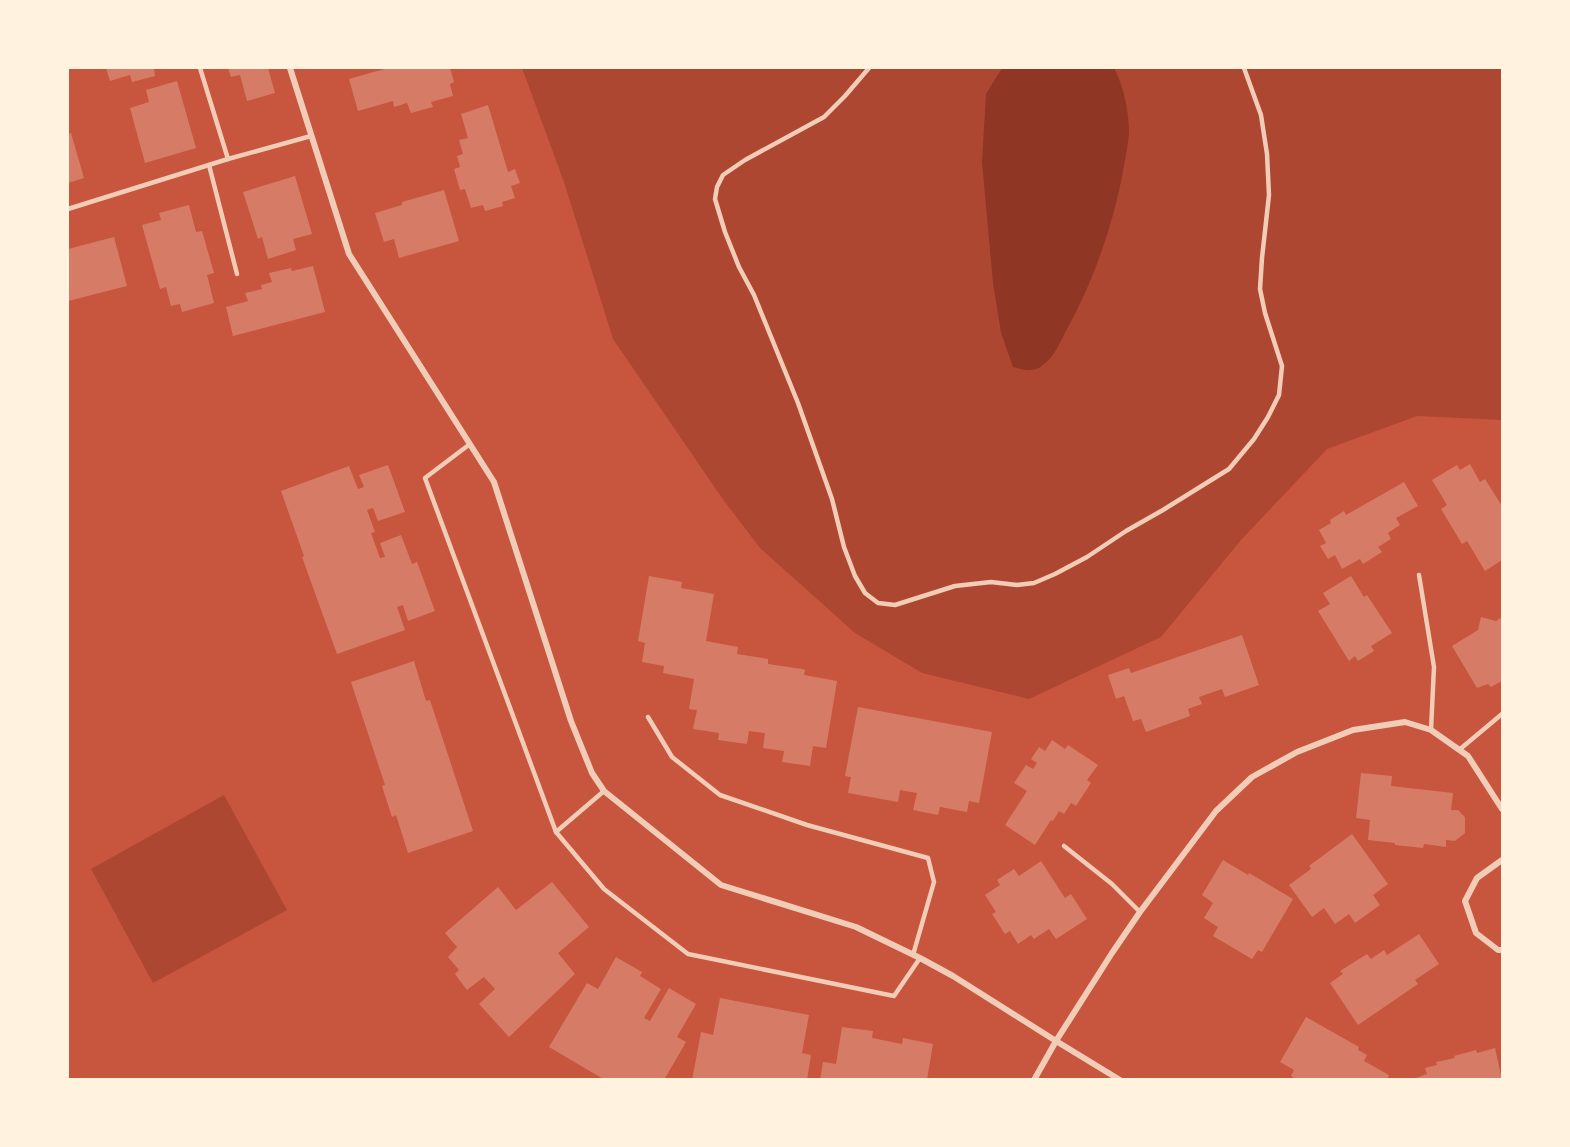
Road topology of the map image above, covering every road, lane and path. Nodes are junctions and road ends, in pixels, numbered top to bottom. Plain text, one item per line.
1 (200, 68) edge
2 (290, 68) edge
3 (869, 68) edge
4 (1244, 68) edge
5 (311, 136) junction
6 (228, 159) junction
7 (209, 165) junction
8 (68, 209) edge
9 (237, 274) dead end
10 (470, 444) junction
11 (1419, 575) dead end
12 (1503, 714) edge
13 (648, 717) dead end
14 (1431, 730) junction
15 (1459, 750) junction
16 (604, 791) junction
17 (1503, 809) edge
18 (556, 832) junction
19 (1065, 846) dead end
20 (1503, 861) edge
21 (1140, 912) junction
22 (1503, 950) edge
23 (916, 957) junction
24 (1056, 1041) junction
25 (1034, 1080) edge
26 (1120, 1080) edge

1 - 6 lane
2 - 5 street
3 - 4 lane
5 - 6 lane
5 - 10 street
6 - 7 lane
7 - 8 lane
7 - 9 lane
10 - 16 street
10 - 18 lane
11 - 14 lane
12 - 15 lane
13 - 23 lane
14 - 15 street
14 - 21 street
15 - 17 street
16 - 18 lane
16 - 23 street
18 - 23 lane
19 - 21 lane
20 - 22 street
21 - 24 street
23 - 24 street
24 - 25 street
24 - 26 street

